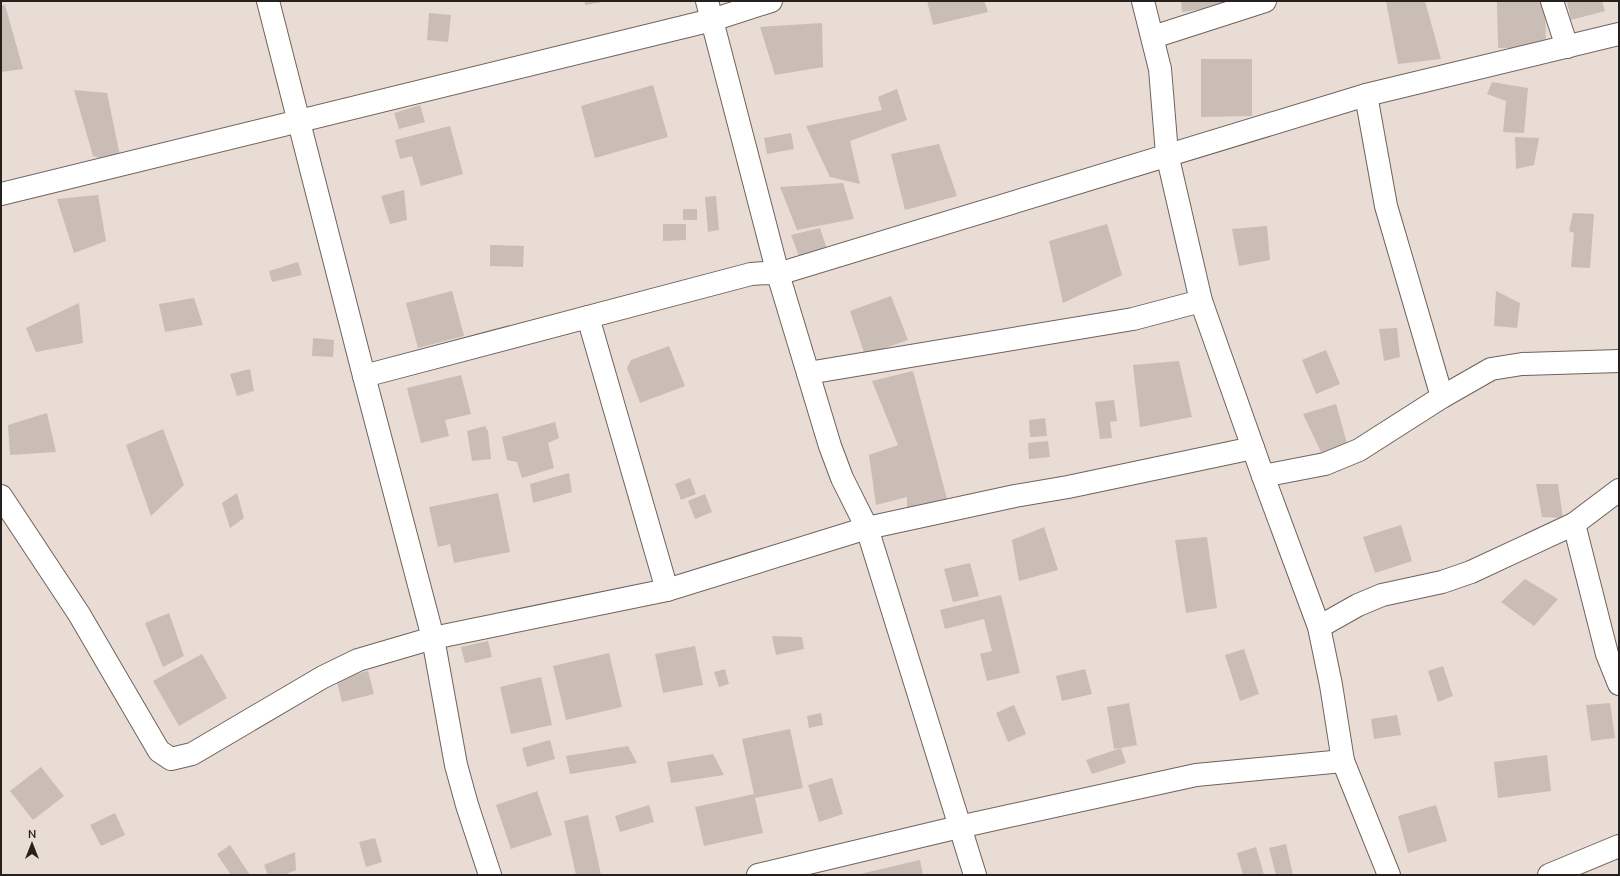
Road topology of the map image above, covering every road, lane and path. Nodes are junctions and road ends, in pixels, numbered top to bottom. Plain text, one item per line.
1 (268, 1) edge
2 (771, 1) edge
3 (1143, 1) edge
4 (1265, 1) edge
5 (1552, 1) edge
6 (710, 10) edge
7 (1619, 34) edge
8 (1153, 36) junction
9 (1567, 47) junction
10 (1366, 95) junction
11 (299, 122) junction
12 (1167, 154) junction
13 (1, 194) edge
14 (778, 274) junction
15 (1201, 301) junction
16 (588, 317) junction
17 (1619, 361) edge
18 (808, 373) junction
19 (364, 376) junction
20 (1442, 397) junction
21 (1253, 448) junction
22 (1263, 476) junction
23 (1619, 490) edge
24 (1, 496) edge
25 (1574, 524) junction
26 (867, 528) junction
27 (667, 590) junction
28 (1320, 626) junction
29 (433, 638) junction
30 (1619, 684) edge
31 (1343, 761) junction
32 (959, 827) junction
33 (1619, 846) edge
34 (490, 875) edge
35 (758, 875) edge
36 (975, 875) edge
37 (1389, 875) edge
38 (1548, 875) edge

1 - 11 street
2 - 6 street
3 - 8 street
4 - 8 street
5 - 9 street
6 - 11 street
6 - 14 street
7 - 9 street
8 - 12 street
9 - 10 street
10 - 12 street
10 - 20 street
11 - 13 street
11 - 19 street
12 - 14 street
12 - 15 street
14 - 16 street
14 - 18 street
15 - 18 street
15 - 21 street
16 - 19 street
16 - 27 street
17 - 20 street
18 - 26 street
19 - 29 street
20 - 22 street
21 - 22 street
21 - 26 street
22 - 28 street
23 - 25 street
24 - 29 street
25 - 28 street
25 - 30 street
26 - 27 street
26 - 32 street
27 - 29 street
28 - 31 street
29 - 34 street
31 - 32 street
31 - 37 street
32 - 35 street
32 - 36 street
33 - 38 street

